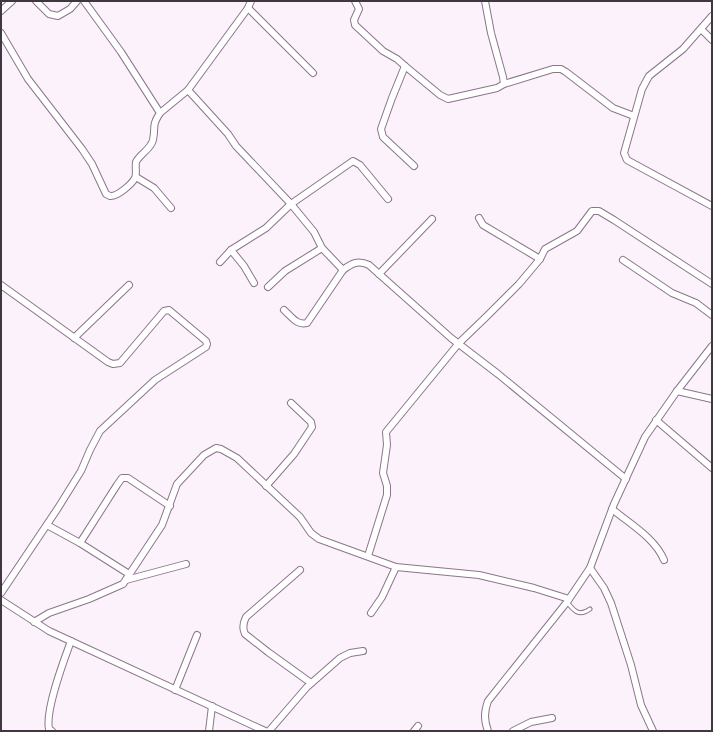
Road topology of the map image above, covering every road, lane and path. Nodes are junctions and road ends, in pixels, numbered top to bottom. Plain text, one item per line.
1 (12, 1) edge
2 (36, 1) edge
3 (77, 1) edge
4 (84, 1) edge
5 (251, 1) edge
6 (355, 1) edge
7 (485, 1) edge
8 (248, 8) junction
9 (1, 11) edge
10 (712, 16) edge
11 (701, 30) junction
12 (1, 32) edge
13 (712, 40) edge
14 (405, 66) junction
15 (313, 73) dead end
16 (504, 84) junction
17 (188, 90) junction
18 (160, 112) junction
19 (634, 116) junction
20 (414, 166) dead end
21 (136, 177) junction
22 (388, 199) dead end
23 (291, 204) junction
24 (712, 206) edge
25 (171, 208) dead end
26 (479, 218) dead end
27 (432, 219) dead end
28 (322, 248) junction
29 (231, 250) junction
30 (540, 259) junction
31 (623, 260) dead end
32 (220, 262) dead end
33 (343, 270) junction
34 (379, 274) junction
35 (254, 283) dead end
36 (712, 284) edge
37 (1, 285) edge
38 (129, 285) dead end
39 (268, 287) dead end
40 (284, 310) dead end
41 (712, 315) edge
42 (74, 338) junction
43 (459, 343) junction
44 (712, 346) edge
45 (678, 390) junction
46 (712, 398) edge
47 (291, 403) dead end
48 (656, 420) junction
49 (712, 468) edge
50 (626, 479) junction
51 (266, 486) junction
52 (170, 506) junction
53 (612, 509) junction
54 (47, 525) junction
55 (80, 543) junction
56 (368, 556) junction
57 (664, 560) dead end
58 (186, 564) dead end
59 (396, 567) junction
60 (590, 568) junction
61 (300, 570) dead end
62 (128, 577) junction
63 (1, 593) edge
64 (1, 600) edge
65 (568, 600) junction
66 (590, 609) dead end
67 (370, 613) dead end
68 (34, 622) junction
69 (197, 636) dead end
70 (71, 641) junction
71 (363, 651) dead end
72 (311, 683) junction
73 (175, 690) junction
74 (212, 706) junction
75 (552, 718) dead end
76 (52, 731) edge
77 (209, 731) edge
78 (265, 731) edge
79 (269, 731) edge
80 (488, 731) edge
81 (513, 731) edge
82 (653, 731) edge

1 - 9 street
2 - 3 street
4 - 18 street
5 - 8 street
6 - 14 street
7 - 16 street
8 - 15 street
8 - 17 street
10 - 11 street
11 - 13 street
11 - 19 street
12 - 21 street
14 - 16 street
14 - 20 street
16 - 19 street
17 - 18 street
17 - 23 street
18 - 21 street
19 - 24 street
21 - 25 street
22 - 23 street
23 - 28 street
23 - 29 street
26 - 30 street
27 - 34 street
28 - 33 street
28 - 39 street
29 - 32 street
29 - 35 street
30 - 36 street
30 - 43 street
31 - 41 street
33 - 34 street
33 - 40 street
34 - 43 street
37 - 42 street
38 - 42 street
42 - 54 street
43 - 50 street
43 - 56 street
44 - 45 street
45 - 46 street
45 - 48 street
47 - 51 street
48 - 49 street
48 - 50 street
50 - 53 street
51 - 52 street
51 - 56 street
52 - 55 street
52 - 62 street
53 - 57 street
53 - 60 street
54 - 55 street
54 - 63 street
55 - 62 street
56 - 59 street
58 - 62 street
59 - 65 street
59 - 67 street
60 - 65 street
60 - 82 street
61 - 72 street
62 - 68 street
64 - 68 street
65 - 66 lane
65 - 80 street
68 - 70 street
69 - 73 street
70 - 73 street
70 - 76 street
71 - 72 street
72 - 79 street
73 - 74 street
74 - 77 street
74 - 78 street
75 - 81 street

